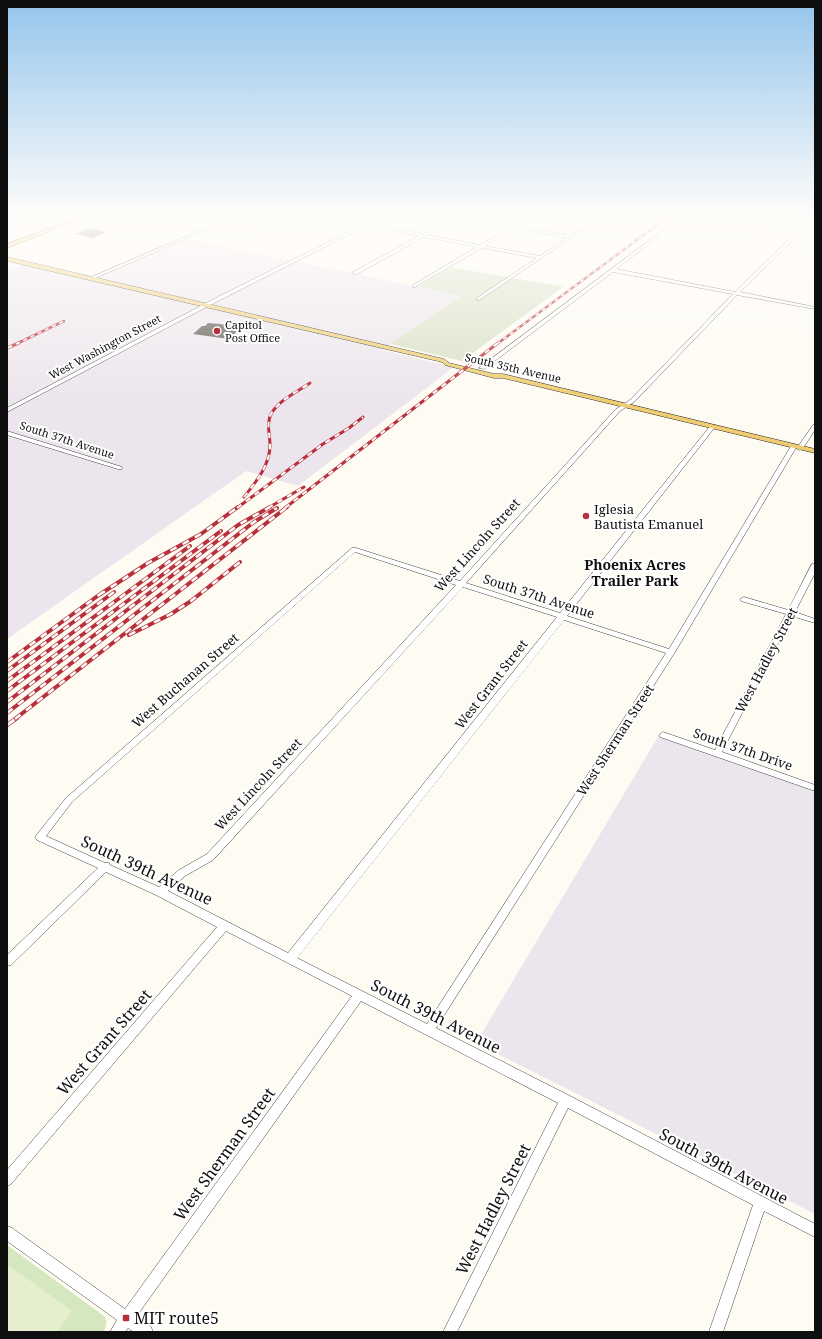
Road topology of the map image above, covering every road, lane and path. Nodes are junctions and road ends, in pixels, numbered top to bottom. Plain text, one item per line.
1 (93, 278) edge
2 (258, 278) edge
3 (427, 278) edge
4 (508, 278) edge
5 (601, 278) edge
6 (656, 278) edge
7 (752, 278) edge
8 (415, 286) dead end
9 (736, 294) junction
10 (479, 299) dead end
11 (206, 305) junction
12 (815, 308) edge
13 (444, 361) junction
14 (482, 368) junction
15 (502, 376) junction
16 (625, 406) junction
17 (7, 410) edge
18 (713, 426) junction
19 (815, 426) edge
20 (7, 432) edge
21 (797, 447) junction
22 (815, 451) edge
23 (120, 468) dead end
24 (354, 549) joint
25 (815, 566) edge
26 (462, 583) junction
27 (744, 600) dead end
28 (790, 613) junction
29 (563, 616) junction
30 (815, 621) edge
31 (671, 652) junction
32 (663, 735) dead end
33 (717, 754) junction
34 (815, 788) edge
35 (40, 837) joint
36 (106, 866) junction
37 (160, 892) junction
38 (225, 926) junction
39 (290, 959) junction
40 (7, 962) edge
41 (359, 995) junction
42 (429, 1030) junction
43 (566, 1100) junction
44 (7, 1180) edge
45 (760, 1203) junction
46 (815, 1231) edge
47 (7, 1233) edge
48 (126, 1318) junction
49 (116, 1332) edge
50 (146, 1332) edge
51 (450, 1332) edge
52 (716, 1332) edge

1 - 11 main road, South 35th Avenue
2 - 11 street, West Washington Street
3 - 8 street
4 - 10 street
5 - 14 street
6 - 9 street
7 - 9 street, West Lincoln Street
9 - 12 street
9 - 16 street, West Lincoln Street
11 - 13 main road, South 35th Avenue
11 - 17 street, West Washington Street
13 - 14 main road
13 - 15 main road, South 35th Avenue
14 - 15 main road
15 - 16 main road, South 35th Avenue
16 - 18 main road, South 35th Avenue
16 - 26 street, West Lincoln Street
18 - 21 main road, South 35th Avenue
18 - 29 street, West Grant Street
19 - 21 street, West Sherman Street
20 - 23 street, South 37th Avenue
21 - 22 main road, South 35th Avenue
21 - 31 street, West Sherman Street
24 - 26 street, South 37th Avenue
24 - 35 street, West Buchanan Street
25 - 28 street, West Hadley Street
26 - 29 street, South 37th Avenue
26 - 37 street, West Lincoln Street
27 - 28 street
28 - 30 street
28 - 33 street, West Hadley Street
29 - 31 street, South 37th Avenue
29 - 39 street, West Grant Street
31 - 42 street, West Sherman Street
32 - 33 street, South 37th Drive
33 - 34 street, South 37th Drive
35 - 36 street, South 39th Avenue
36 - 37 street, South 39th Avenue
36 - 40 street
37 - 38 street, South 39th Avenue
38 - 39 street, South 39th Avenue
38 - 44 street, West Grant Street
39 - 41 street, South 39th Avenue
41 - 42 street, South 39th Avenue
41 - 48 street, West Sherman Street
42 - 43 street, South 39th Avenue
43 - 45 street, South 39th Avenue
43 - 51 street, West Hadley Street
45 - 46 street, South 39th Avenue
45 - 52 street
47 - 48 street
48 - 49 street, West Sherman Street
48 - 50 street

